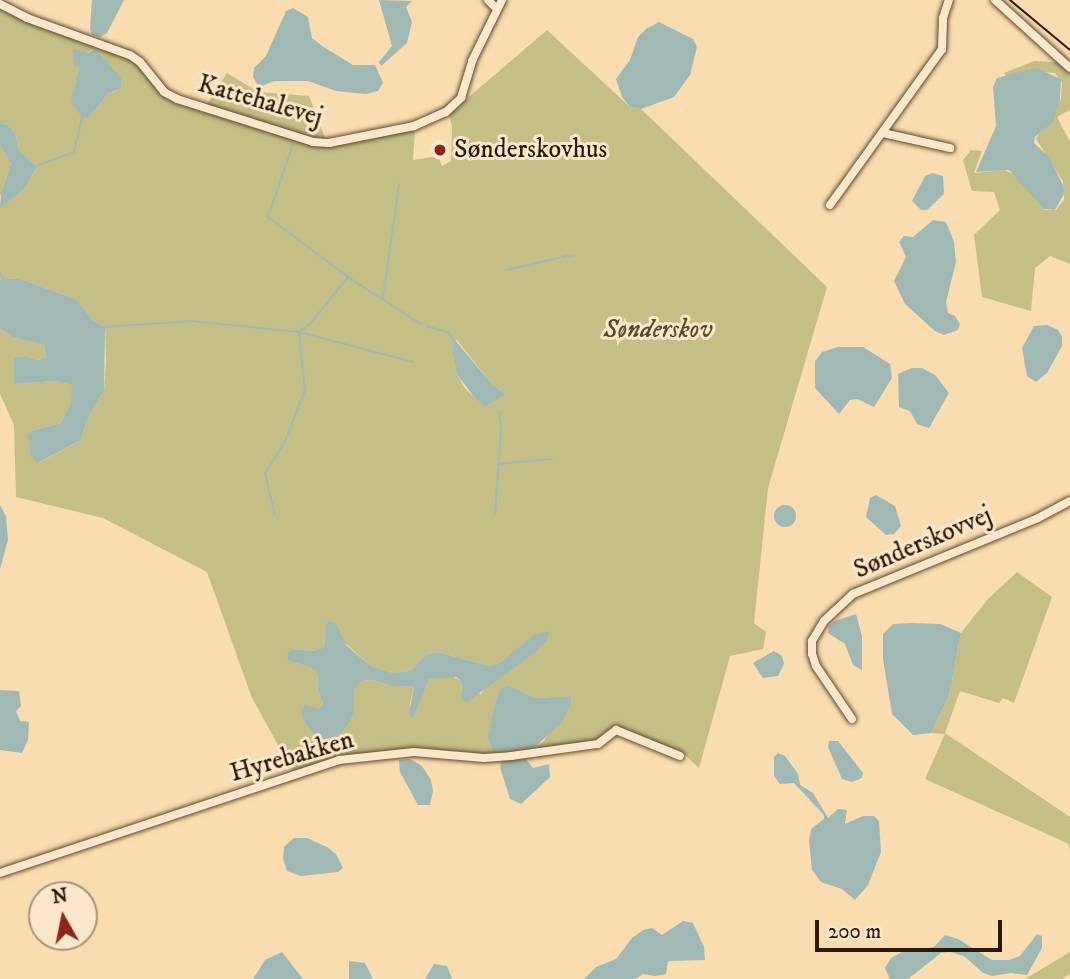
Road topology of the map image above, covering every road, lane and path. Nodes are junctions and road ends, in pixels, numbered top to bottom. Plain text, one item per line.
1 (488, 0) edge
2 (949, 0) edge
3 (995, 0) edge
4 (0, 4) edge
5 (499, 4) edge
6 (1070, 68) edge
7 (883, 133) junction
8 (950, 148) dead end
9 (830, 205) dead end
10 (1070, 501) edge
11 (852, 719) dead end
12 (680, 756) dead end
13 (0, 873) edge

1 - 5 street
2 - 7 street
3 - 6 street
4 - 5 street, Kattehalevej
7 - 8 street
7 - 9 street
10 - 11 street, Sønderskovvej
12 - 13 street, Hyrebakken

